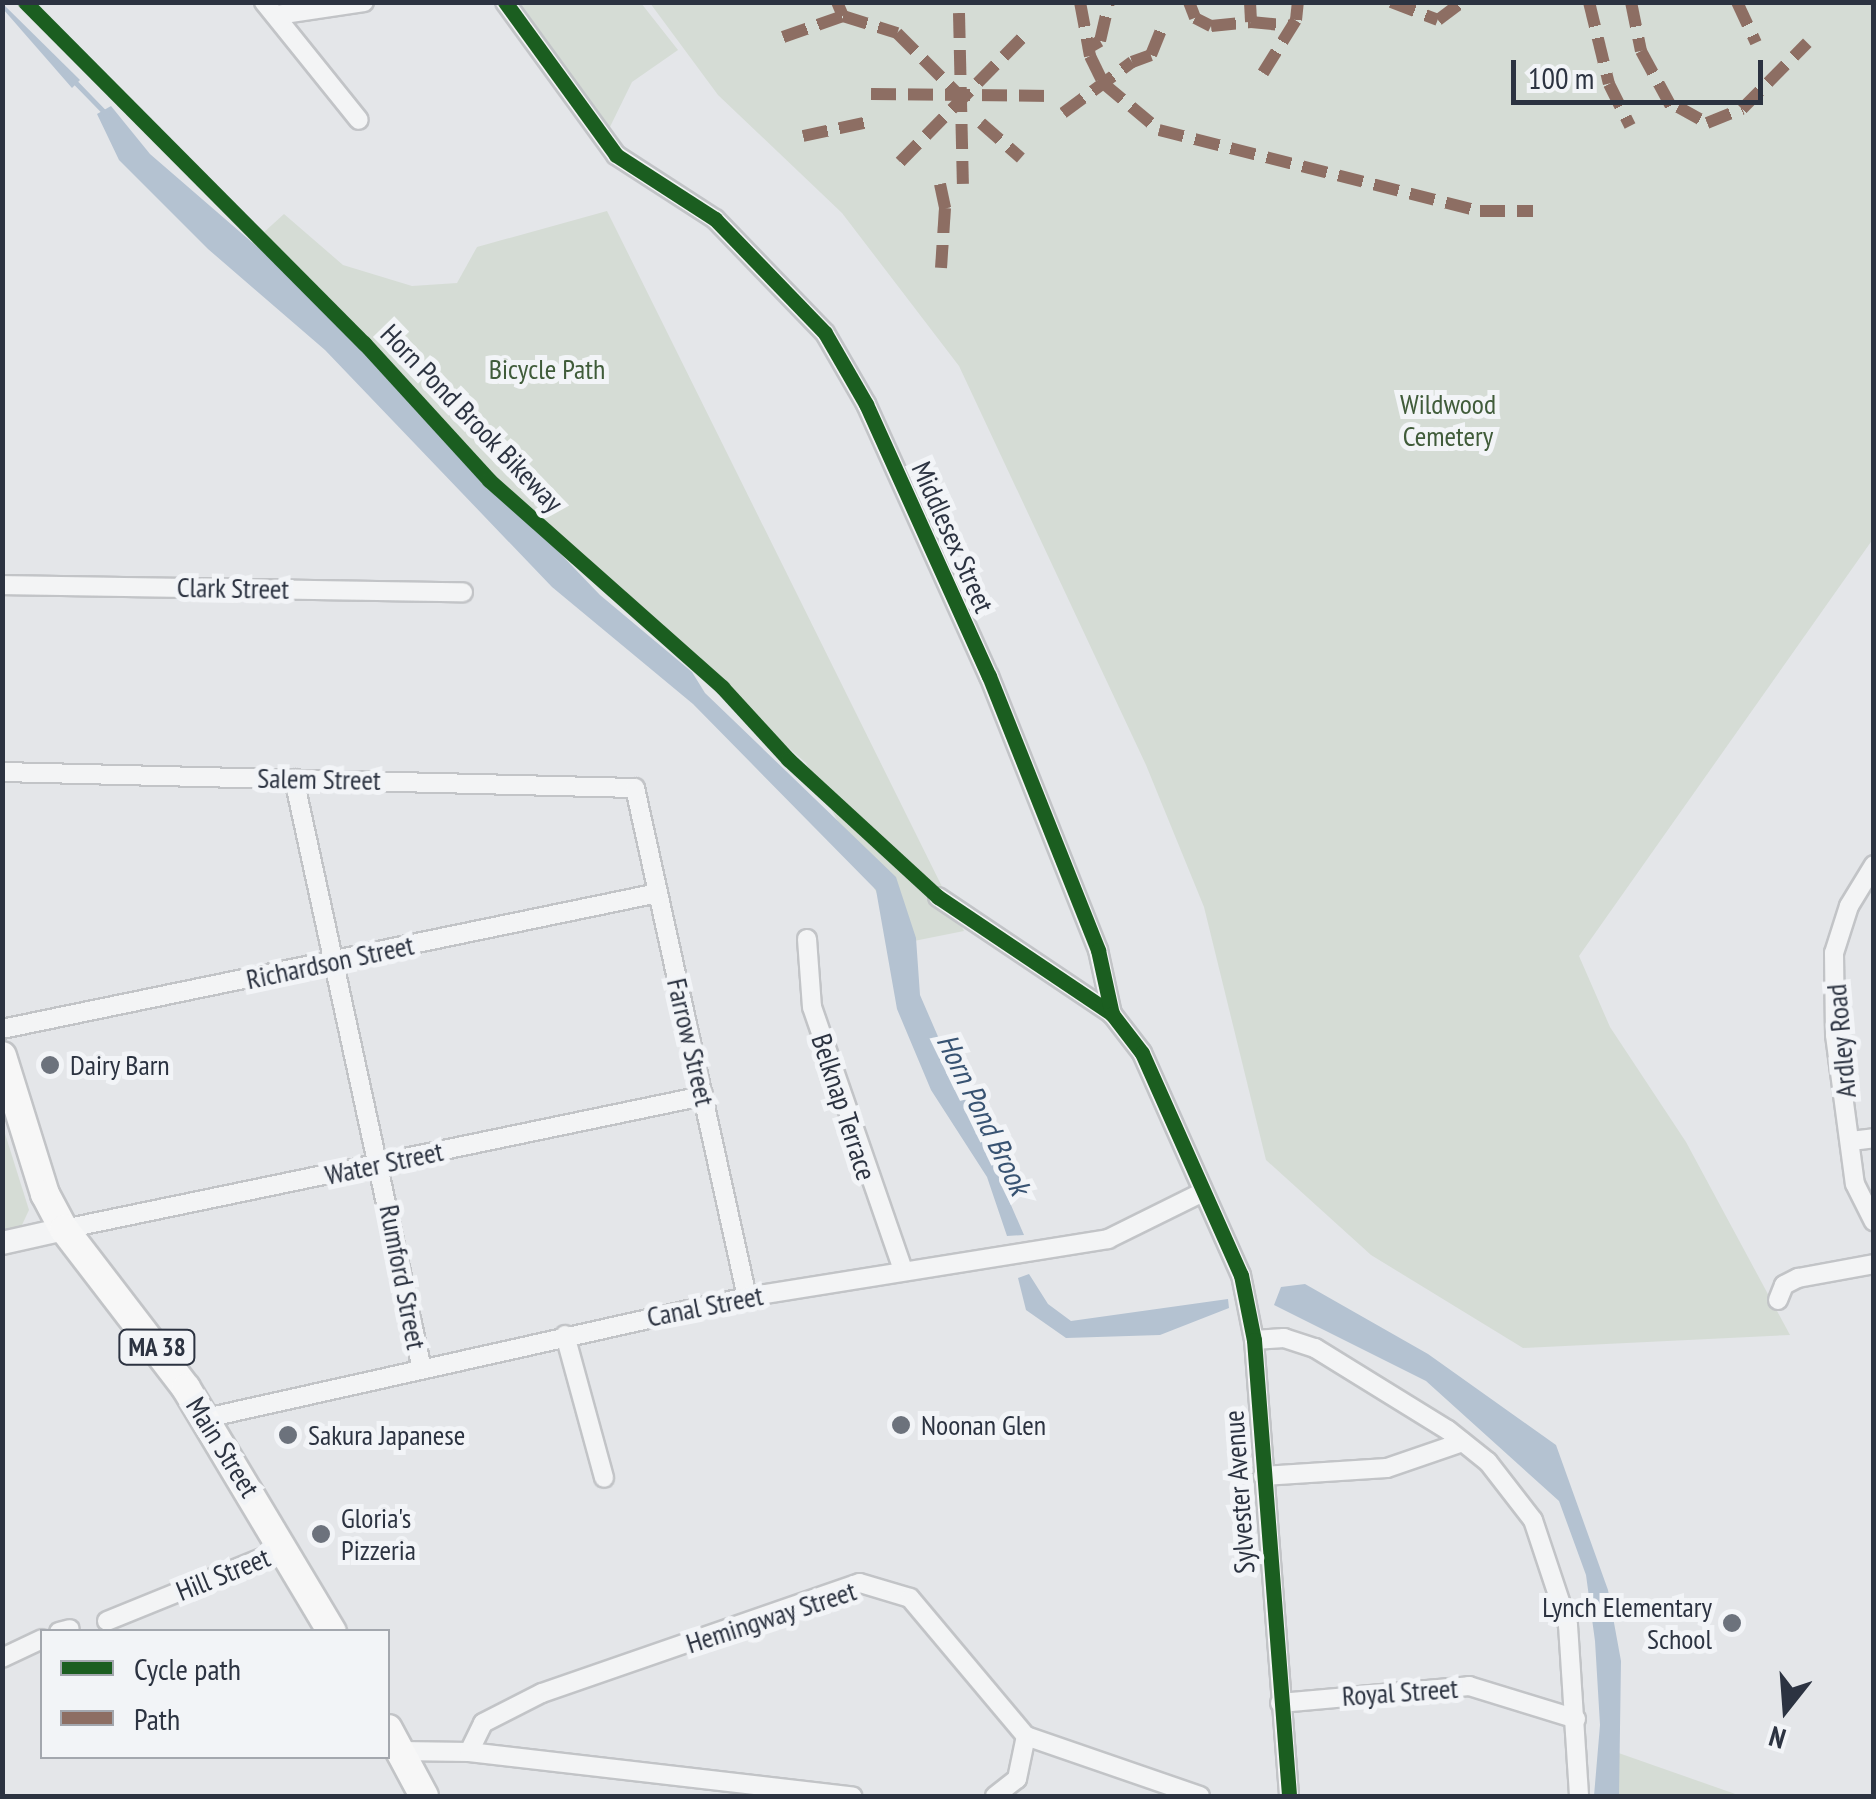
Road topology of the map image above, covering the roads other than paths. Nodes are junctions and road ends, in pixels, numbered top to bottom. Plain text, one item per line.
1 (364, 2) edge
2 (504, 2) edge
3 (271, 9) edge
4 (360, 120) dead end
5 (2, 585) edge
6 (463, 592) dead end
7 (2, 772) edge
8 (294, 779) junction
9 (635, 788) joint
10 (1874, 866) edge
11 (658, 893) junction
12 (938, 897) dead end
13 (806, 939) dead end
14 (335, 961) junction
15 (1112, 1014) junction
16 (2, 1029) edge
17 (2, 1056) edge
18 (703, 1096) junction
19 (1874, 1138) edge
20 (1851, 1142) junction
21 (380, 1163) junction
22 (1201, 1194) junction
23 (1874, 1222) edge
24 (64, 1228) junction
25 (2, 1243) edge
26 (1874, 1264) edge
27 (904, 1270) junction
28 (747, 1297) junction
29 (1778, 1300) dead end
30 (565, 1335) junction
31 (1254, 1340) junction
32 (421, 1365) junction
33 (206, 1418) junction
34 (1463, 1442) junction
35 (1263, 1476) junction
36 (604, 1478) dead end
37 (284, 1548) junction
38 (107, 1622) dead end
39 (330, 1629) edge
40 (40, 1640) edge
41 (2, 1658) edge
42 (1280, 1703) junction
43 (1576, 1719) junction
44 (1026, 1736) junction
45 (394, 1740) edge
46 (470, 1752) junction
47 (424, 1796) edge
48 (852, 1796) edge
49 (994, 1796) edge
50 (1200, 1796) edge
51 (1288, 1796) edge
52 (1579, 1796) edge

1 - 3 street
2 - 15 street, Middlesex Street
3 - 4 street
5 - 6 street, Clark Street
7 - 8 street, Salem Street
8 - 9 street, Salem Street
8 - 14 street, Rumford Street
9 - 11 street, Farrow Street
10 - 20 street, Ardley Road
11 - 14 street, Richardson Street
11 - 18 street, Farrow Street
12 - 15 street
13 - 27 street, Belknap Terrace
14 - 16 street, Richardson Street
14 - 21 street, Rumford Street
15 - 22 street, Middlesex Street
17 - 24 main road, Main Street / MA 38
18 - 21 street, Water Street
18 - 28 street, Farrow Street
19 - 20 street
20 - 23 street, Ardley Road
21 - 24 street, Water Street
21 - 32 street, Rumford Street
22 - 27 street, Canal Street
22 - 31 street, Sylvester Avenue
24 - 25 street
24 - 33 main road, Main Street / MA 38
26 - 29 street
27 - 28 street, Canal Street
28 - 30 street, Canal Street
30 - 32 street, Canal Street
30 - 36 street
31 - 34 street
31 - 35 street, Sylvester Avenue
32 - 33 street, Canal Street
33 - 37 main road, Main Street / MA 38
34 - 35 street
34 - 43 street
35 - 42 street, Sylvester Avenue
37 - 38 street, Hill Street
37 - 39 main road, Main Street / MA 38
40 - 41 street
42 - 43 street, Royal Street
42 - 51 street, Sylvester Avenue
43 - 52 street
44 - 46 street, Hemingway Street
44 - 49 street
44 - 50 street
45 - 46 street
45 - 47 main road
46 - 48 street

